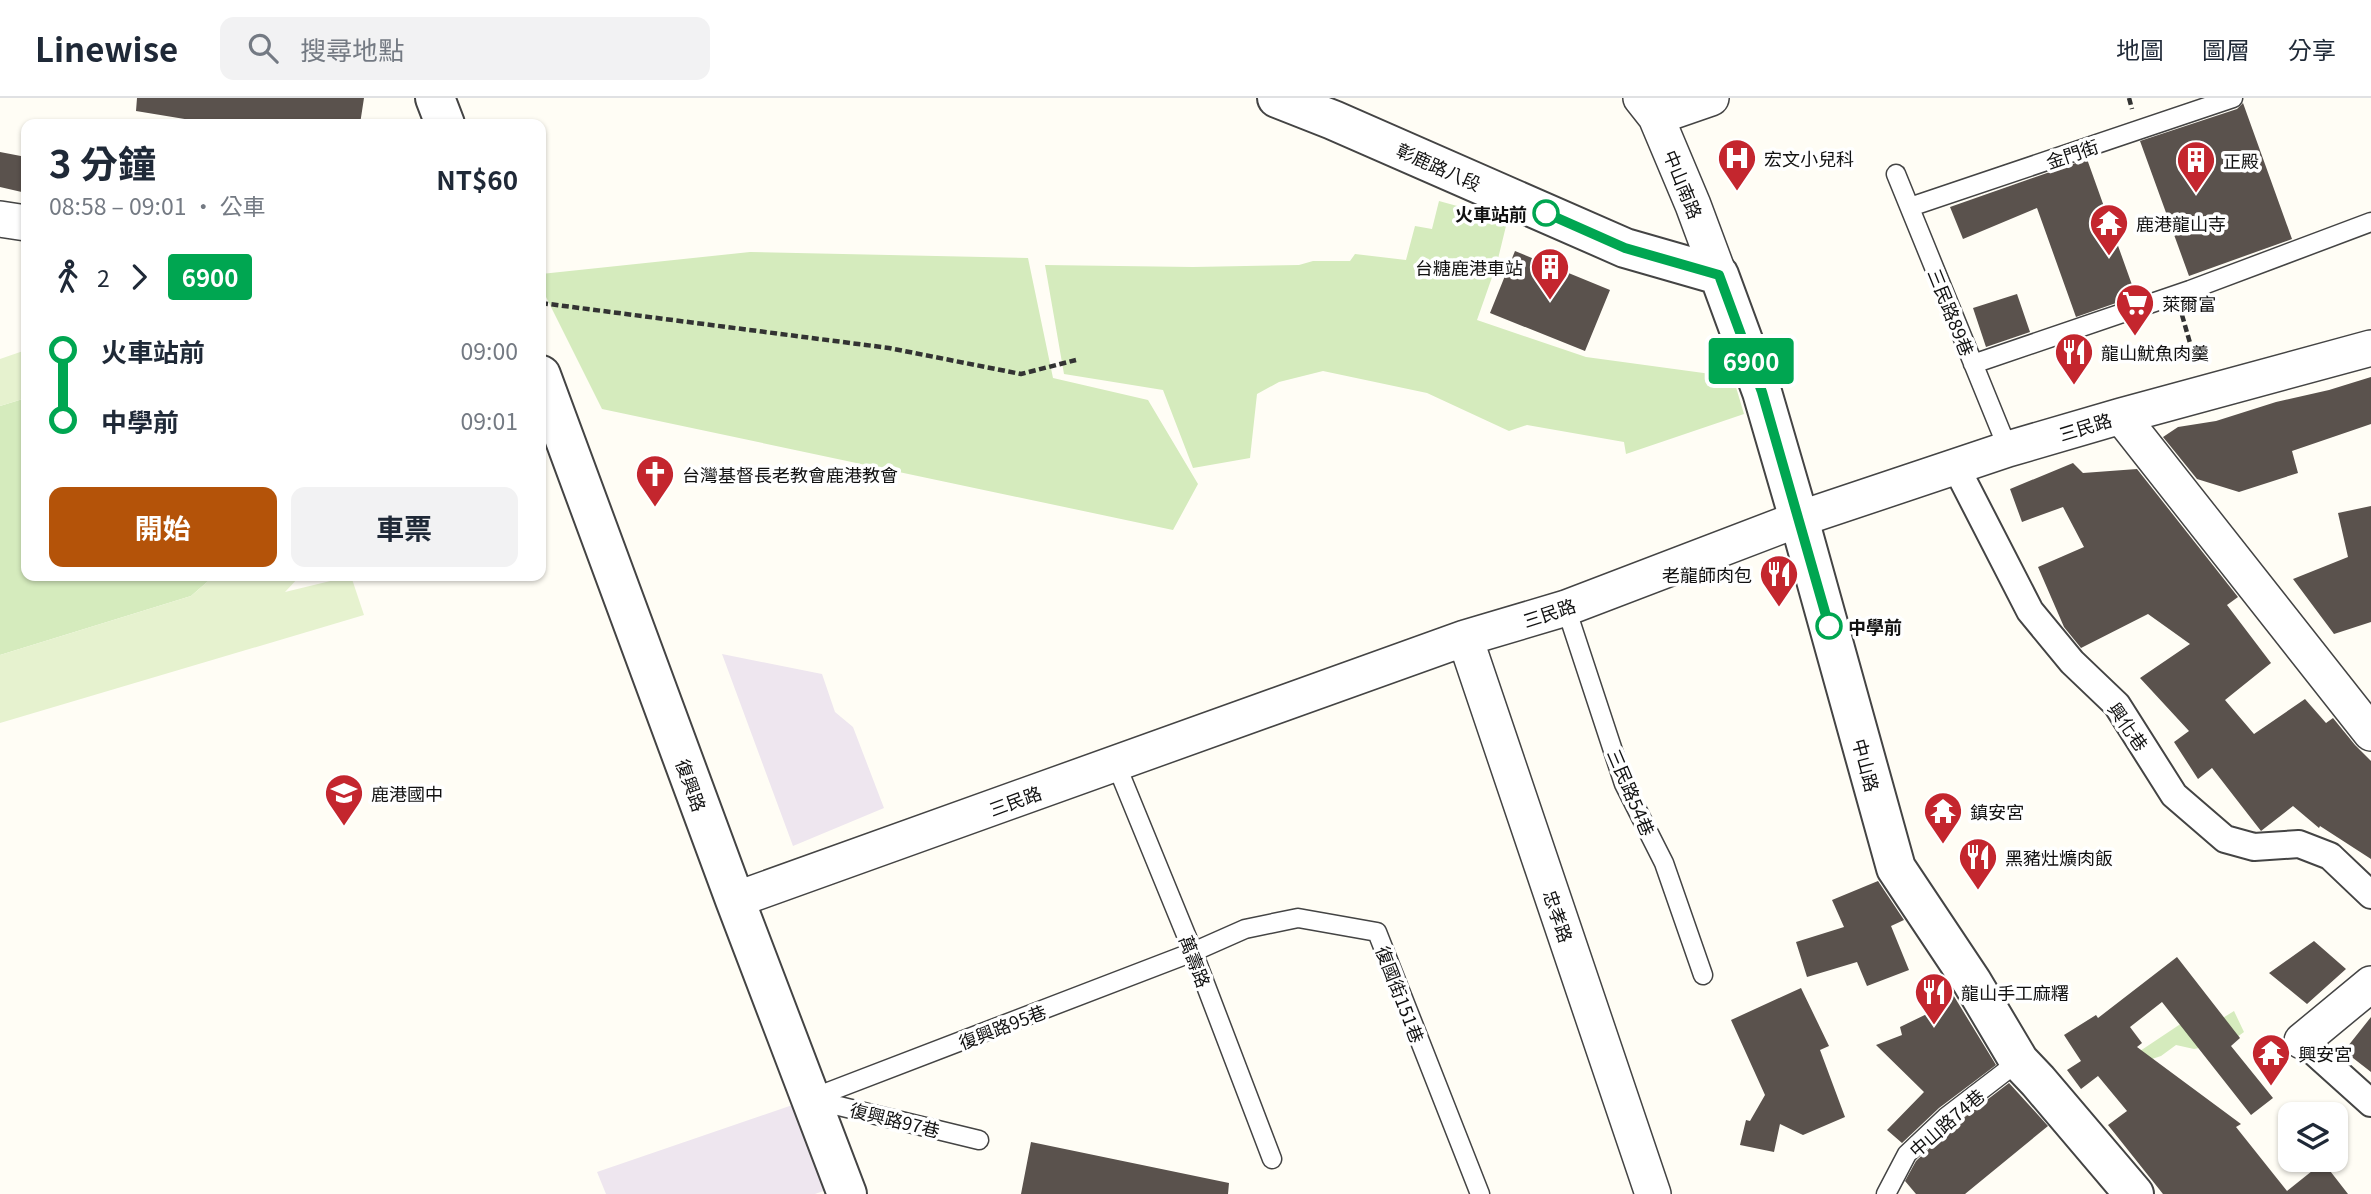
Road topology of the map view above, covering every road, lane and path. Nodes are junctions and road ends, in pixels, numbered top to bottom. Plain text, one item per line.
1 (435, 98) edge
2 (1277, 98) edge
3 (1710, 98) edge
4 (2233, 98) edge
5 (1648, 108) edge
6 (1335, 109) edge
7 (443, 119) edge
8 (1896, 174) dead end
9 (1910, 207) junction
10 (0, 219) edge
11 (21, 222) edge
12 (2371, 222) edge
13 (1719, 275) junction
14 (546, 304) edge
15 (2179, 306) dead end
16 (2371, 348) edge
17 (1076, 360) dead end
18 (1973, 364) junction
19 (2198, 372) dead end
20 (546, 389) edge
21 (2121, 416) junction
22 (2008, 449) junction
23 (1956, 467) junction
24 (1799, 519) junction
25 (1566, 608) junction
26 (1465, 638) junction
27 (2371, 733) edge
28 (1116, 764) junction
29 (2371, 895) edge
30 (735, 900) junction
31 (1193, 953) junction
32 (1703, 975) dead end
33 (2371, 984) edge
34 (2302, 1041) joint
35 (2019, 1061) junction
36 (810, 1099) junction
37 (2371, 1103) edge
38 (979, 1140) dead end
39 (1272, 1159) dead end
40 (847, 1194) edge
41 (1480, 1194) edge
42 (1653, 1194) edge
43 (1886, 1194) edge
44 (2134, 1194) edge

1 - 7 street
2 - 6 street, 彰鹿路八段
3 - 5 street
4 - 9 lane, 金門街
5 - 13 street, 中山南路
6 - 13 street, 彰鹿路八段
8 - 9 lane, 三民路89巷
9 - 18 lane, 三民路89巷
10 - 11 street
12 - 18 lane
13 - 24 street, 中山路
14 - 17 path
15 - 19 path
16 - 21 street, 三民路
18 - 22 lane, 三民路89巷
20 - 30 street, 復興路
21 - 22 street, 三民路
21 - 27 street
22 - 23 street, 三民路
23 - 24 street, 三民路
23 - 29 street, 興化巷
24 - 25 street, 三民路
24 - 35 street, 中山路
25 - 26 street, 三民路
25 - 32 lane, 三民路54巷
26 - 28 street, 三民路
26 - 42 street, 忠孝路
28 - 30 street, 三民路
28 - 31 lane, 萬壽路
30 - 36 street, 復興路
31 - 36 lane, 復興路95巷
31 - 39 lane, 萬壽路
31 - 41 lane, 復國街151巷
33 - 34 street
34 - 37 street
35 - 43 lane, 中山路74巷
35 - 44 street, 中山路
36 - 38 lane, 復興路97巷
36 - 40 street, 復興路

